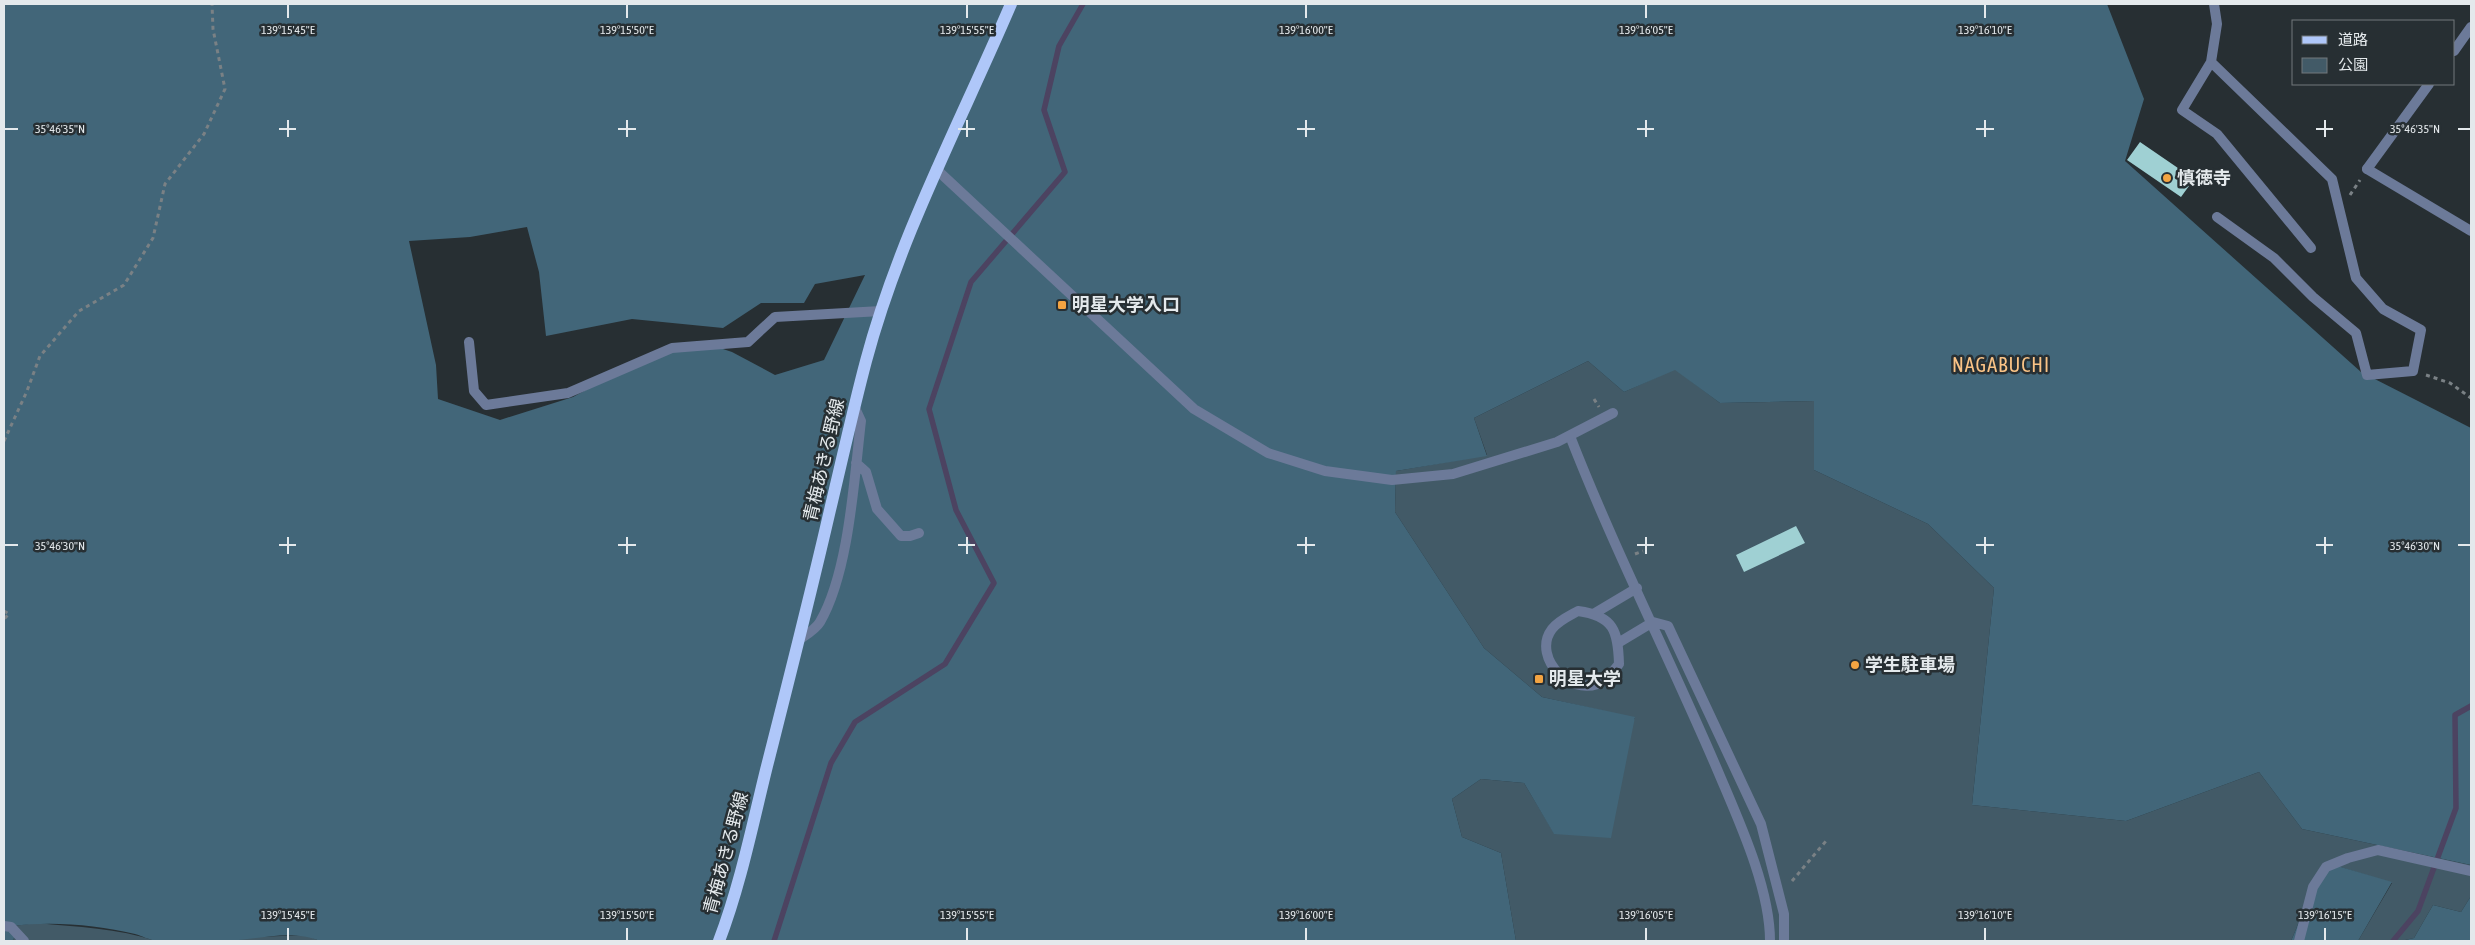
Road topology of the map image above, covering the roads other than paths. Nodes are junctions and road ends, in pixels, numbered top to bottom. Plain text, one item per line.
1 (1011, 4) edge
2 (2214, 4) edge
3 (2471, 27) edge
4 (2455, 50) edge
5 (2211, 62) junction
6 (2428, 85) edge
7 (936, 169) junction
8 (2217, 216) dead end
9 (2471, 231) edge
10 (2311, 248) dead end
11 (881, 311) junction
12 (469, 342) dead end
13 (854, 408) junction
14 (1613, 413) dead end
15 (1570, 436) junction
16 (856, 463) junction
17 (919, 533) dead end
18 (1637, 588) junction
19 (1595, 613) junction
20 (1653, 622) junction
21 (800, 639) junction
22 (1618, 643) junction
23 (2471, 871) edge
24 (4, 926) edge
25 (24, 941) edge
26 (719, 941) edge
27 (1770, 941) edge
28 (1784, 941) edge
29 (2299, 941) edge

1 - 7 main road, 青梅あきる野線
2 - 5 street
3 - 4 street
5 - 8 street
5 - 10 street
6 - 9 street
7 - 11 main road, 青梅あきる野線
7 - 15 street
11 - 12 street
11 - 13 main road, 青梅あきる野線
13 - 16 street
13 - 21 main road, 青梅あきる野線
14 - 15 street
15 - 18 street
16 - 17 street
16 - 21 street
18 - 19 street
18 - 20 street
19 - 22 street
19 - 22 street
20 - 22 street
20 - 27 street
20 - 28 street
21 - 26 main road, 青梅あきる野線
23 - 29 street
24 - 25 street

